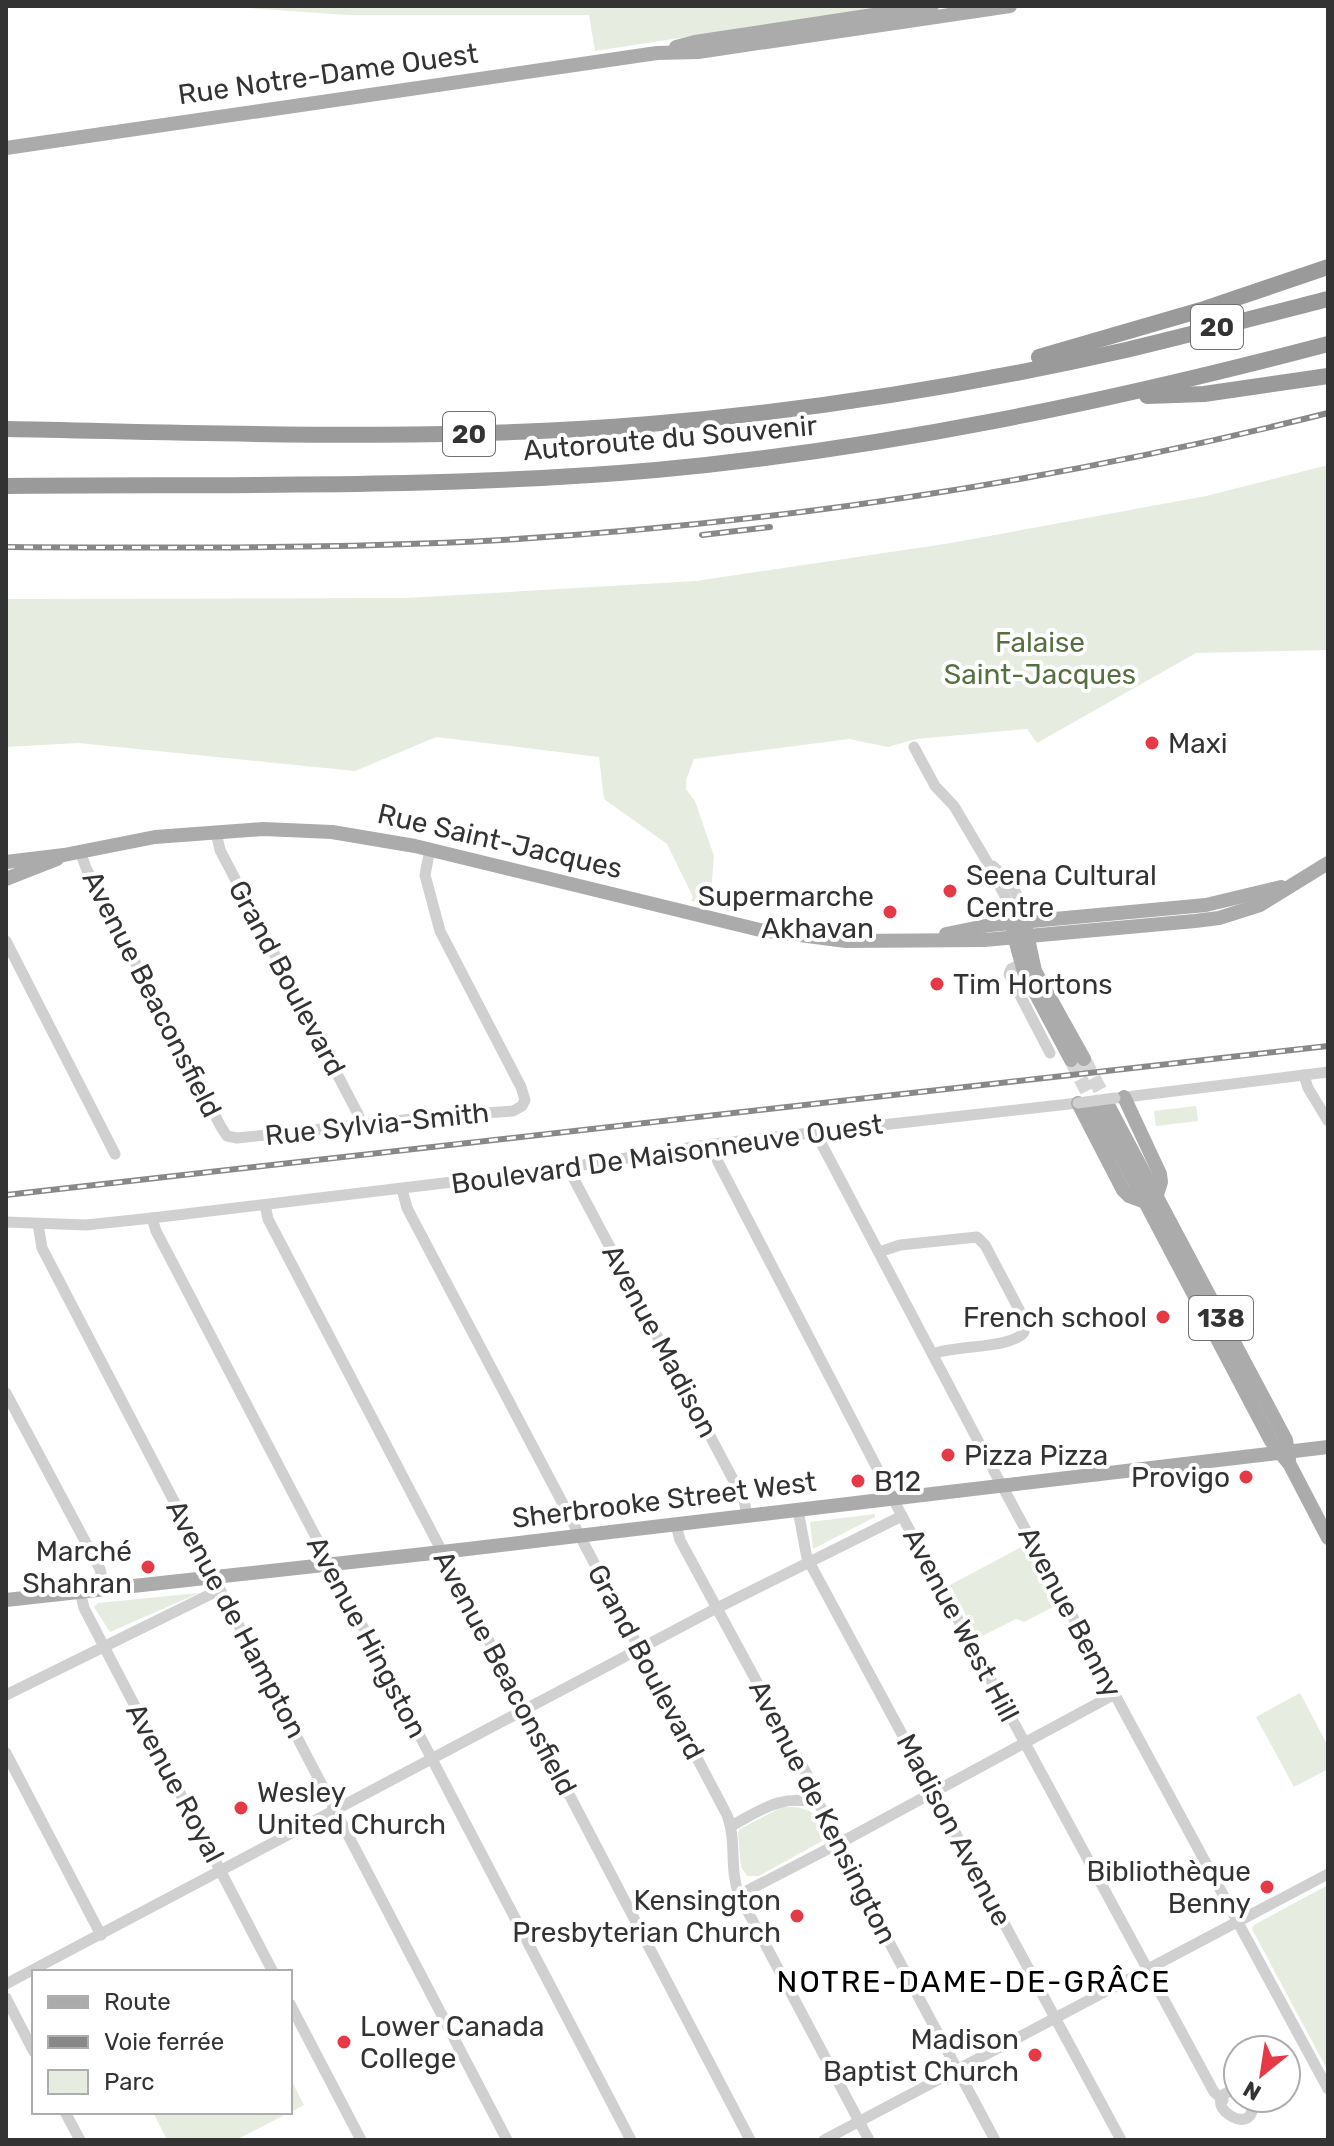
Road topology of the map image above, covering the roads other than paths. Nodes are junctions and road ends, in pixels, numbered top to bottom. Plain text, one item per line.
1 (932, 6) edge
2 (1010, 6) edge
3 (657, 53) junction
4 (6, 148) edge
5 (1328, 267) edge
6 (1328, 299) edge
7 (1328, 344) edge
8 (1328, 376) edge
9 (929, 387) junction
10 (1108, 398) junction
11 (6, 429) edge
12 (6, 486) edge
13 (914, 747) dead end
14 (216, 832) junction
15 (430, 849) junction
16 (80, 851) junction
17 (64, 855) junction
18 (6, 862) edge
19 (1328, 863) edge
20 (6, 879) edge
21 (1019, 930) junction
22 (6, 941) edge
23 (1021, 964) junction
24 (1050, 1053) dead end
25 (1328, 1072) edge
26 (1304, 1075) junction
27 (1111, 1102) junction
28 (1078, 1103) junction
29 (1328, 1121) edge
30 (361, 1124) junction
31 (818, 1132) junction
32 (227, 1136) joint
33 (712, 1144) junction
34 (115, 1154) dead end
35 (568, 1168) junction
36 (402, 1189) junction
37 (1151, 1199) junction
38 (265, 1205) junction
39 (152, 1218) junction
40 (6, 1222) edge
41 (38, 1224) junction
42 (879, 1252) junction
43 (933, 1354) junction
44 (6, 1393) edge
45 (1328, 1447) edge
46 (1286, 1457) junction
47 (1002, 1487) junction
48 (894, 1499) junction
49 (798, 1510) junction
50 (747, 1516) junction
51 (902, 1516) junction
52 (676, 1525) junction
53 (580, 1536) junction
54 (1328, 1538) edge
55 (442, 1552) junction
56 (810, 1563) junction
57 (329, 1565) junction
58 (216, 1584) junction
59 (105, 1590) junction
60 (80, 1592) junction
61 (6, 1600) edge
62 (717, 1608) junction
63 (104, 1647) junction
64 (639, 1650) junction
65 (1115, 1694) junction
66 (6, 1695) edge
67 (524, 1710) junction
68 (1025, 1744) junction
69 (6, 1753) edge
70 (431, 1759) junction
71 (934, 1793) junction
72 (818, 1803) junction
73 (336, 1810) junction
74 (731, 1826) junction
75 (838, 1844) junction
76 (220, 1871) junction
77 (1328, 1874) edge
78 (739, 1895) junction
79 (1238, 1922) junction
80 (101, 1935) junction
81 (33, 1970) edge
82 (272, 1970) edge
83 (1148, 1970) junction
84 (32, 1971) edge
85 (6, 1984) edge
86 (6, 1998) edge
87 (292, 2008) edge
88 (1055, 2018) junction
89 (32, 2048) edge
90 (958, 2070) junction
91 (1328, 2089) edge
92 (1222, 2099) edge
93 (66, 2114) edge
94 (1225, 2114) edge
95 (1248, 2114) edge
96 (859, 2122) junction
97 (80, 2140) edge
98 (361, 2140) edge
99 (507, 2140) edge
100 (631, 2140) edge
101 (750, 2140) edge
102 (824, 2140) edge
103 (869, 2140) edge
104 (995, 2140) edge
105 (1121, 2140) edge

1 - 3 main road, Rue Notre-Dame Ouest
2 - 3 main road, Rue Notre-Dame Ouest
3 - 4 main road, Rue Notre-Dame Ouest
5 - 9 highway
6 - 9 highway, Autoroute du Souvenir / 20
7 - 10 highway, Autoroute du Souvenir / 20
8 - 10 highway
9 - 11 highway, Autoroute du Souvenir / 20
10 - 12 highway, Autoroute du Souvenir / 20
13 - 21 street
14 - 15 main road, Rue Saint-Jacques
14 - 16 main road, Rue Saint-Jacques
14 - 30 street, Grand Boulevard
15 - 21 main road, Rue Saint-Jacques
15 - 30 street, Rue Sylvia-Smith
16 - 17 main road, Rue Saint-Jacques
16 - 32 street, Avenue Beaconsfield
17 - 18 main road, Rue Saint-Jacques
17 - 20 main road, Rue Saint-Jacques
19 - 21 main road, Rue Saint-Jacques
21 - 23 main road
21 - 23 main road
22 - 34 street
23 - 24 street
25 - 26 street, Boulevard De Maisonneuve Ouest
26 - 27 street, Boulevard De Maisonneuve Ouest
26 - 29 street
27 - 28 street, Boulevard De Maisonneuve Ouest, bridge
27 - 37 main road, 138
27 - 37 main road
28 - 31 street, Boulevard De Maisonneuve Ouest
28 - 37 main road
30 - 32 street, Rue Sylvia-Smith
31 - 33 street, Boulevard De Maisonneuve Ouest
31 - 42 street, Avenue Benny
33 - 35 street, Boulevard De Maisonneuve Ouest
33 - 48 street, Avenue West Hill
35 - 36 street, Boulevard De Maisonneuve Ouest
35 - 50 street, Avenue Madison
36 - 38 street, Boulevard De Maisonneuve Ouest
36 - 53 street, Grand Boulevard
37 - 46 main road, 138
38 - 39 street, Boulevard De Maisonneuve Ouest
38 - 55 street, Avenue Beaconsfield
39 - 41 street, Boulevard De Maisonneuve Ouest
39 - 57 street, Avenue Hingston
40 - 41 street, Boulevard De Maisonneuve Ouest
41 - 58 street, Avenue de Hampton
42 - 43 street, Avenue Benny
42 - 43 street
43 - 47 street, Avenue Benny
44 - 59 street
45 - 46 main road, Sherbrooke Street West
46 - 47 main road, Sherbrooke Street West
46 - 54 main road
47 - 48 main road, Sherbrooke Street West
47 - 65 street, Avenue Benny
48 - 49 main road, Sherbrooke Street West
48 - 51 street, Avenue West Hill
49 - 50 main road, Sherbrooke Street West
49 - 56 street
50 - 52 main road, Sherbrooke Street West
51 - 56 street
51 - 68 street, Avenue West Hill
52 - 53 main road, Sherbrooke Street West
52 - 62 street, Avenue de Kensington
53 - 55 main road, Sherbrooke Street West
53 - 64 street, Grand Boulevard
55 - 57 main road, Sherbrooke Street West
55 - 67 street, Avenue Beaconsfield
56 - 62 street
56 - 71 street, Madison Avenue
57 - 58 main road, Sherbrooke Street West
57 - 70 street, Avenue Hingston
58 - 59 main road, Sherbrooke Street West
58 - 63 street
58 - 73 street, Avenue de Hampton
59 - 60 main road, Sherbrooke Street West
60 - 61 main road, Sherbrooke Street West
60 - 63 street, Avenue Royal
62 - 64 street
62 - 72 street, Avenue de Kensington
63 - 66 street
63 - 76 street, Avenue Royal
64 - 67 street
64 - 74 street, Grand Boulevard
65 - 68 street
65 - 79 street, Avenue Benny
67 - 70 street
67 - 101 street, Avenue Beaconsfield
68 - 71 street
68 - 83 street, Avenue West Hill
69 - 80 street
70 - 73 street
70 - 100 street, Avenue Hingston
71 - 75 street
71 - 88 street, Madison Avenue
72 - 74 street
72 - 75 street, Avenue de Kensington
73 - 76 street
73 - 99 street, Avenue de Hampton
74 - 78 street, Grand Boulevard
75 - 78 street
75 - 90 street, Avenue de Kensington
76 - 80 street
76 - 82 street, Avenue Royal
77 - 79 street
78 - 96 street, Grand Boulevard
79 - 83 street
79 - 91 street, Avenue Benny
80 - 81 street
83 - 88 street
83 - 92 street, Avenue West Hill
84 - 85 street
86 - 89 street
87 - 98 street
88 - 90 street
88 - 105 street, Madison Avenue
90 - 96 street
90 - 104 street, Avenue de Kensington
93 - 97 street
94 - 95 street, Avenue West Hill
96 - 102 street
96 - 103 street, Grand Boulevard

